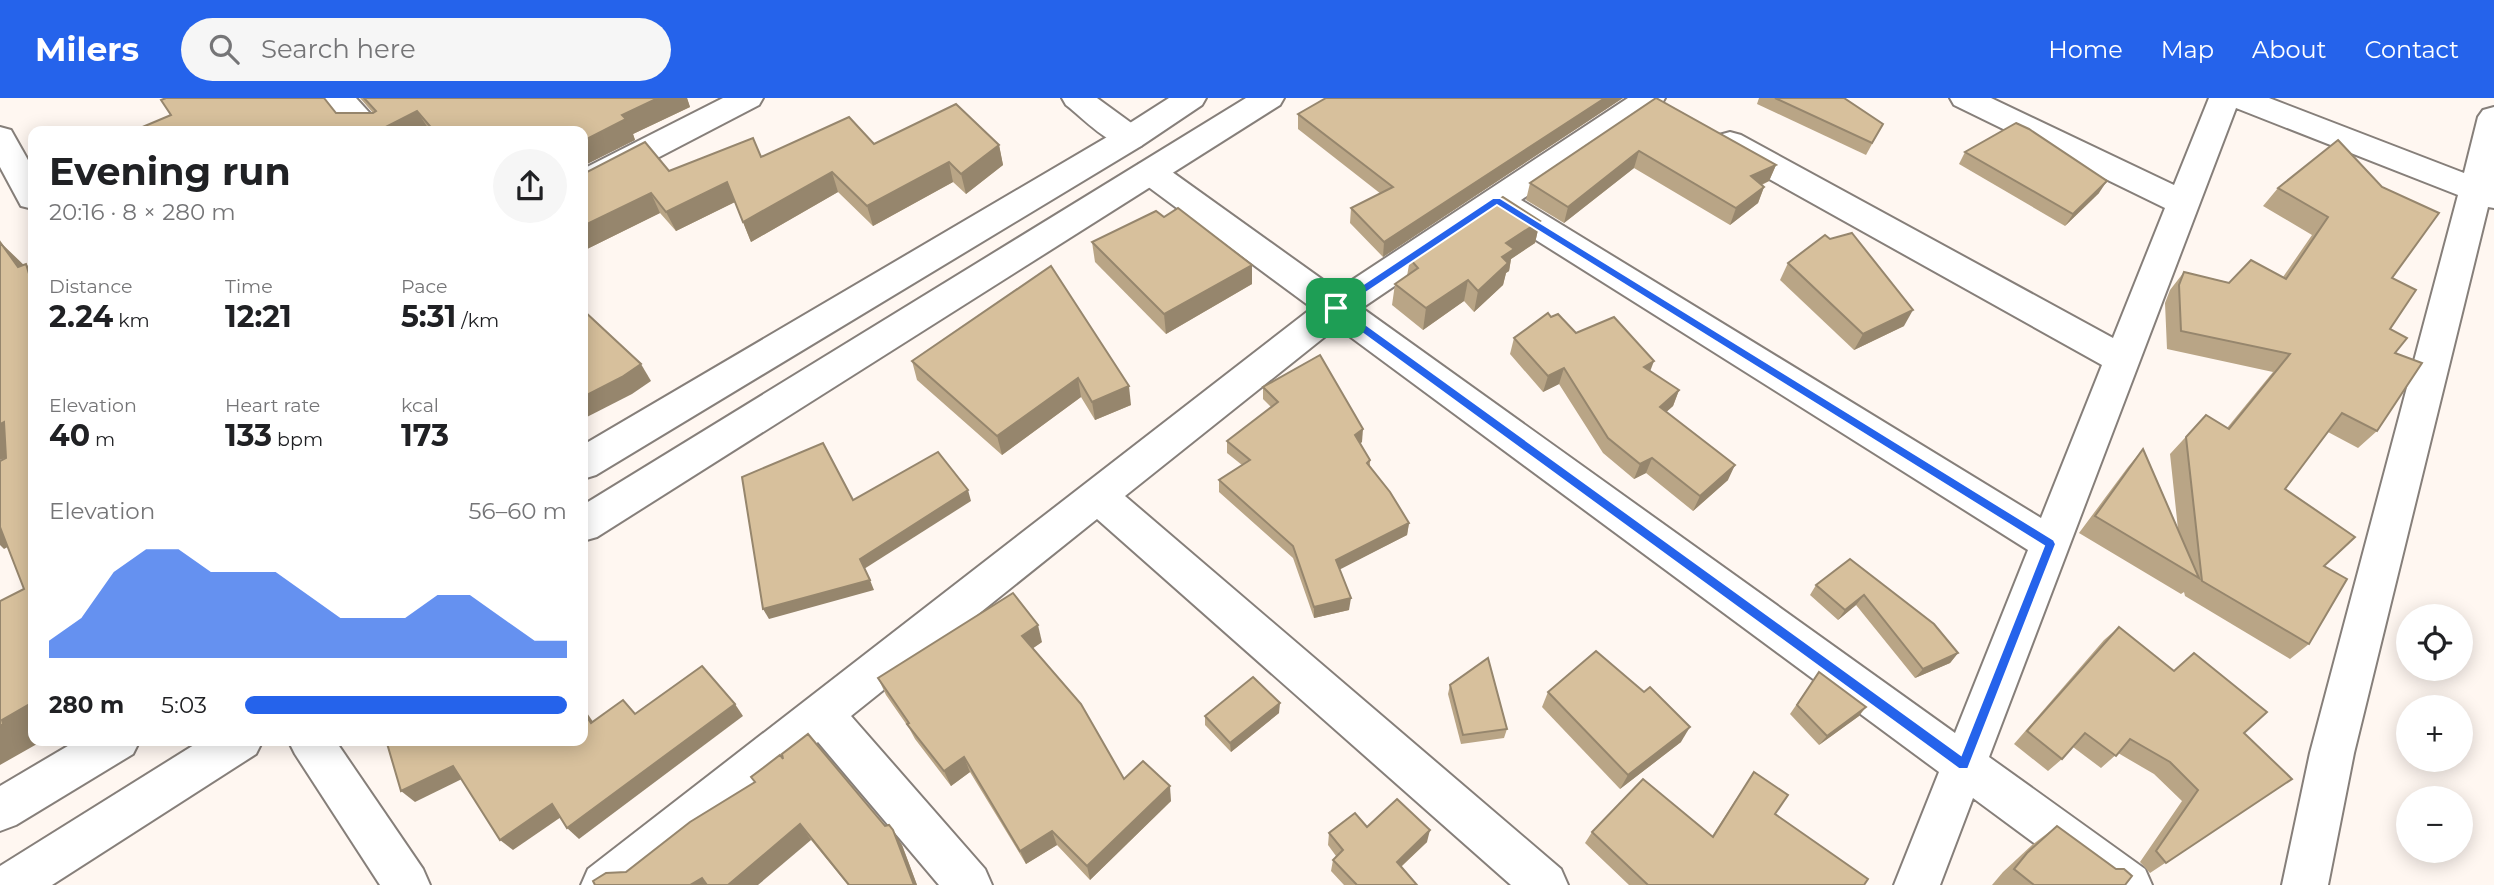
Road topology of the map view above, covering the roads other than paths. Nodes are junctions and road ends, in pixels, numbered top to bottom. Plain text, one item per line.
1 (338, 98) edge
2 (748, 98) edge
3 (1077, 98) edge
4 (1191, 98) edge
5 (1269, 98) edge
6 (1965, 98) edge
7 (2224, 98) edge
8 (2240, 98) edge
9 (1667, 108) edge
10 (2494, 117) edge
11 (365, 126) edge
12 (0, 138) edge
13 (1130, 138) junction
14 (1150, 172) junction
15 (588, 180) edge
16 (28, 189) edge
17 (2485, 194) edge
18 (1497, 200) junction
19 (2183, 202) junction
20 (1336, 308) junction
21 (2122, 360) junction
22 (588, 461) edge
23 (1098, 496) junction
24 (588, 522) edge
25 (2050, 544) junction
26 (821, 714) junction
27 (108, 746) edge
28 (231, 746) edge
29 (314, 746) edge
30 (1964, 765) junction
31 (0, 810) edge
32 (11, 885) edge
33 (407, 885) edge
34 (604, 885) edge
35 (969, 885) edge
36 (1545, 885) edge
37 (1917, 885) edge
38 (2129, 885) edge
39 (2305, 885) edge

1 - 11 street
2 - 15 street
3 - 13 street
4 - 13 street
5 - 14 street
6 - 19 street
7 - 19 street
8 - 17 street
9 - 18 street
9 - 21 street
10 - 17 street
12 - 16 street
13 - 22 street
14 - 20 street
14 - 24 street
17 - 39 street
18 - 20 street
18 - 25 street
19 - 21 street
20 - 23 street
20 - 30 street
21 - 25 street
23 - 26 street
23 - 36 street
25 - 30 street
26 - 34 street
26 - 35 street
27 - 31 street
28 - 32 street
29 - 33 street
30 - 37 street
30 - 38 street

